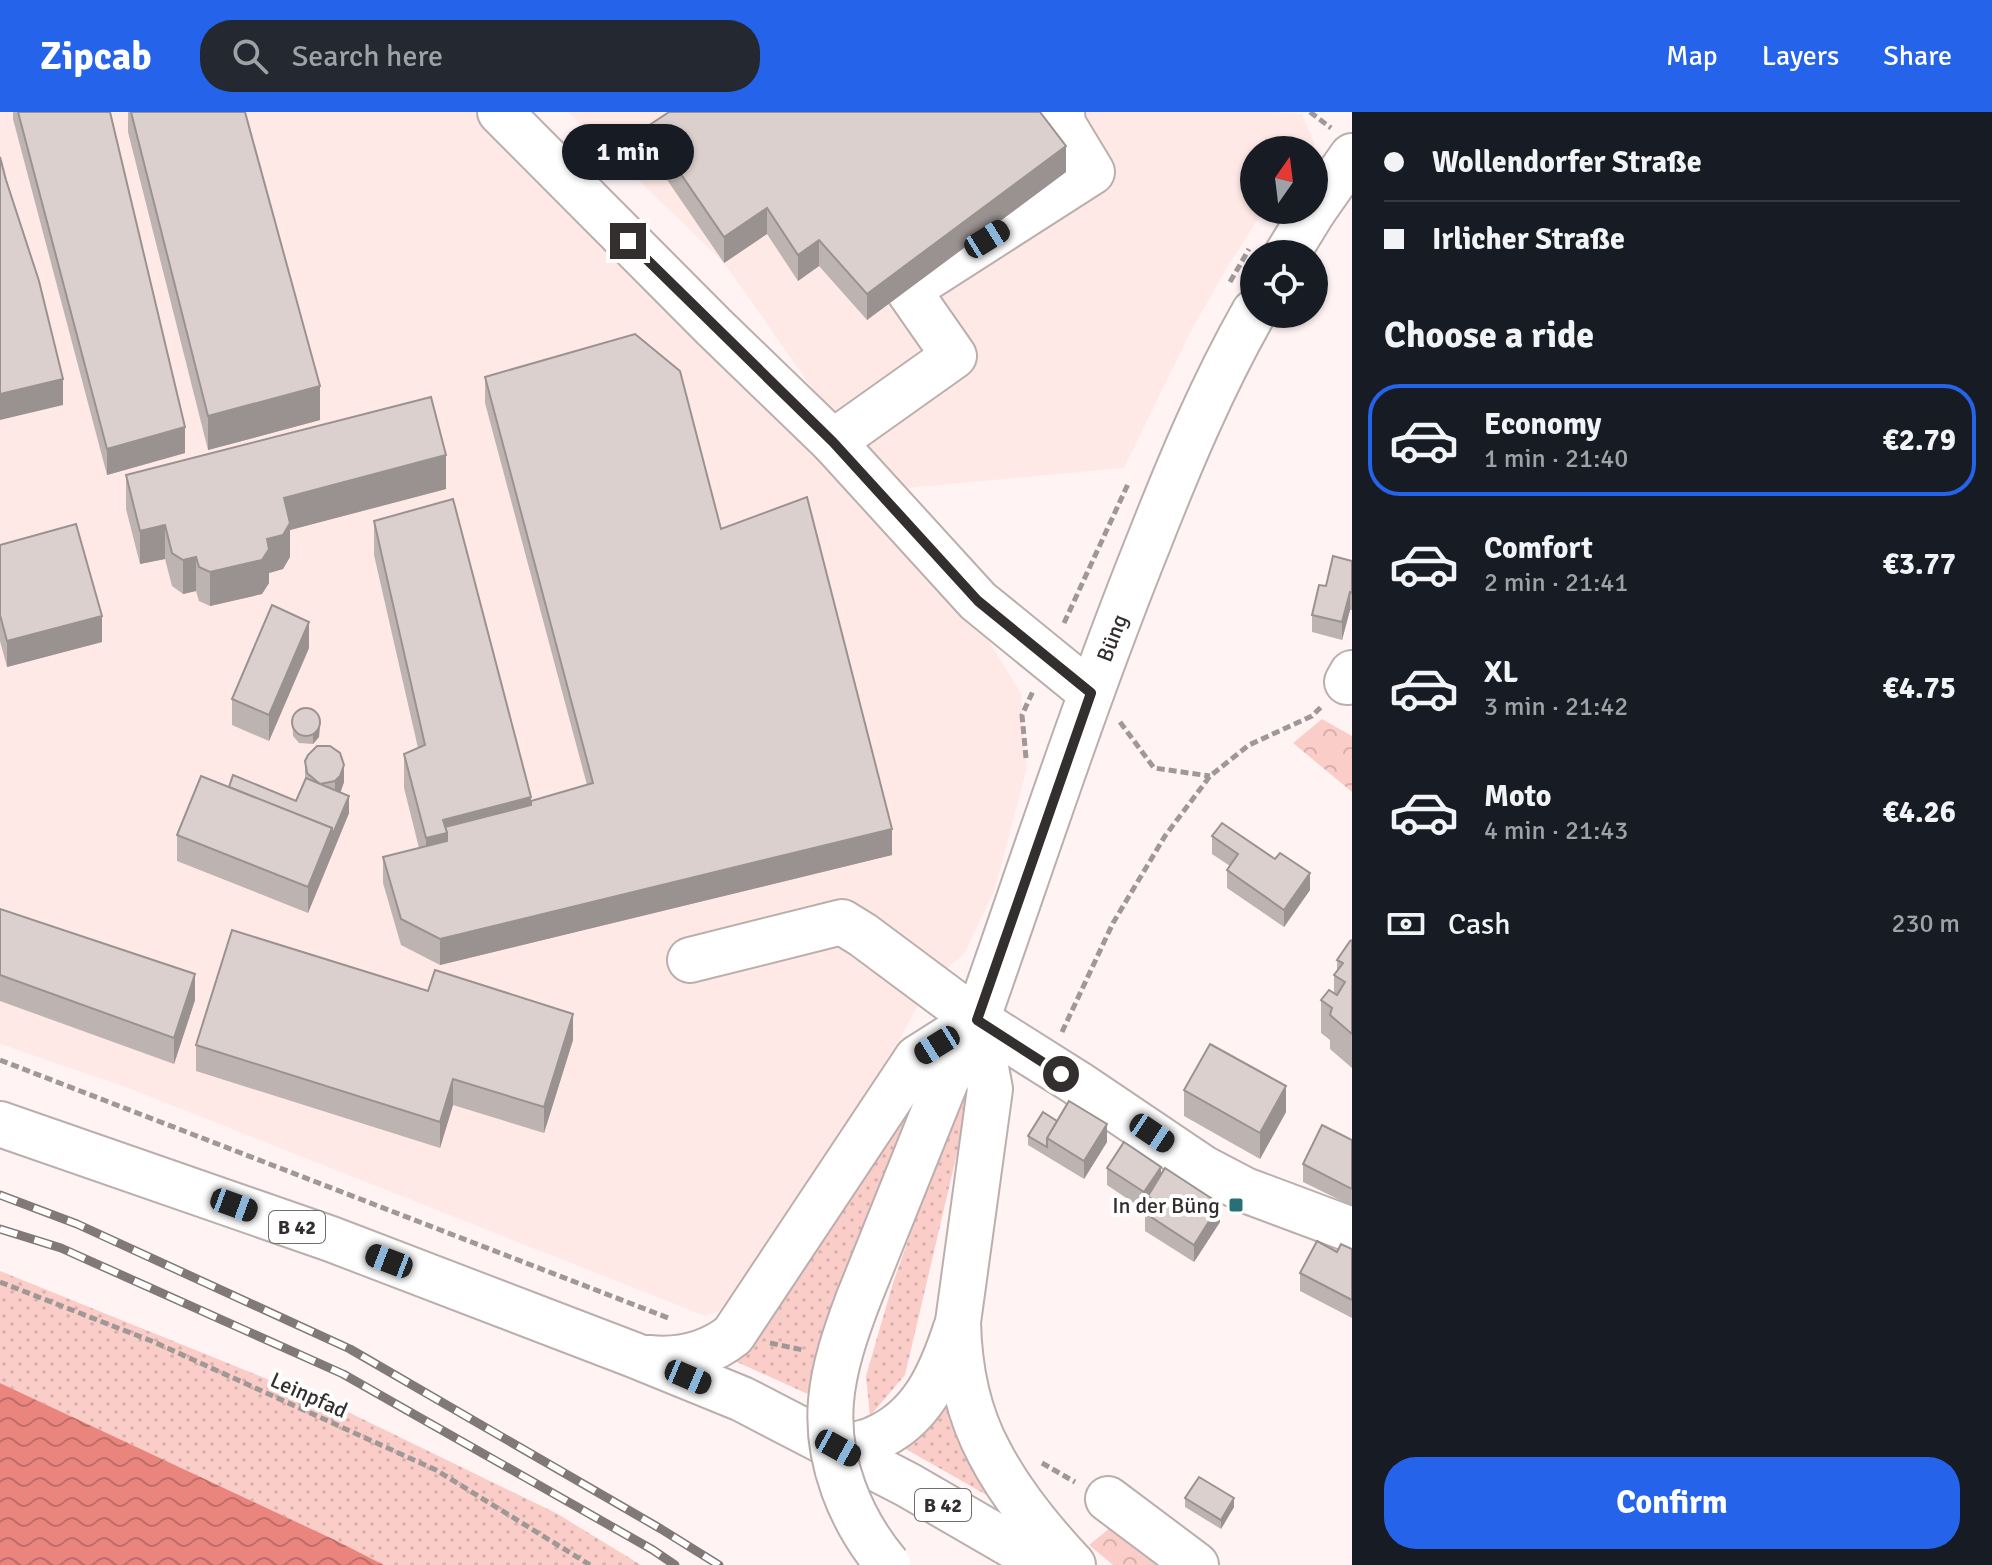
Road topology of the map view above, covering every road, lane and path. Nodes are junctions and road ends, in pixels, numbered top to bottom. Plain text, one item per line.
1 (500, 112) edge
2 (1062, 112) edge
3 (1352, 156) edge
4 (1328, 190) edge
5 (1244, 328) edge
6 (833, 442) junction
7 (1091, 693) junction
8 (1312, 716) dead end
9 (1210, 776) junction
10 (690, 960) dead end
11 (977, 1020) junction
12 (0, 1060) edge
13 (1046, 1065) junction
14 (0, 1124) edge
15 (1352, 1230) edge
16 (0, 1282) edge
17 (673, 1320) dead end
18 (958, 1322) junction
19 (634, 1355) junction
20 (838, 1448) junction
21 (1108, 1499) dead end
22 (590, 1565) edge
23 (888, 1565) edge
24 (1046, 1565) edge
25 (1073, 1565) edge
26 (1196, 1565) edge

1 - 6 main road
2 - 6 main road
3 - 4 main road
5 - 7 main road, Büng
6 - 7 main road
7 - 9 path
7 - 11 main road, Büng
8 - 9 path
9 - 13 path
10 - 11 main road
11 - 13 main road
11 - 18 main road
11 - 19 main road, B 42
11 - 23 main road, Büng, bridge
12 - 17 path
13 - 15 main road
14 - 19 main road, B 42
16 - 22 path, Leinpfad
18 - 20 main road
18 - 25 main road
19 - 20 main road, B 42
20 - 24 main road, B 42
21 - 26 main road

